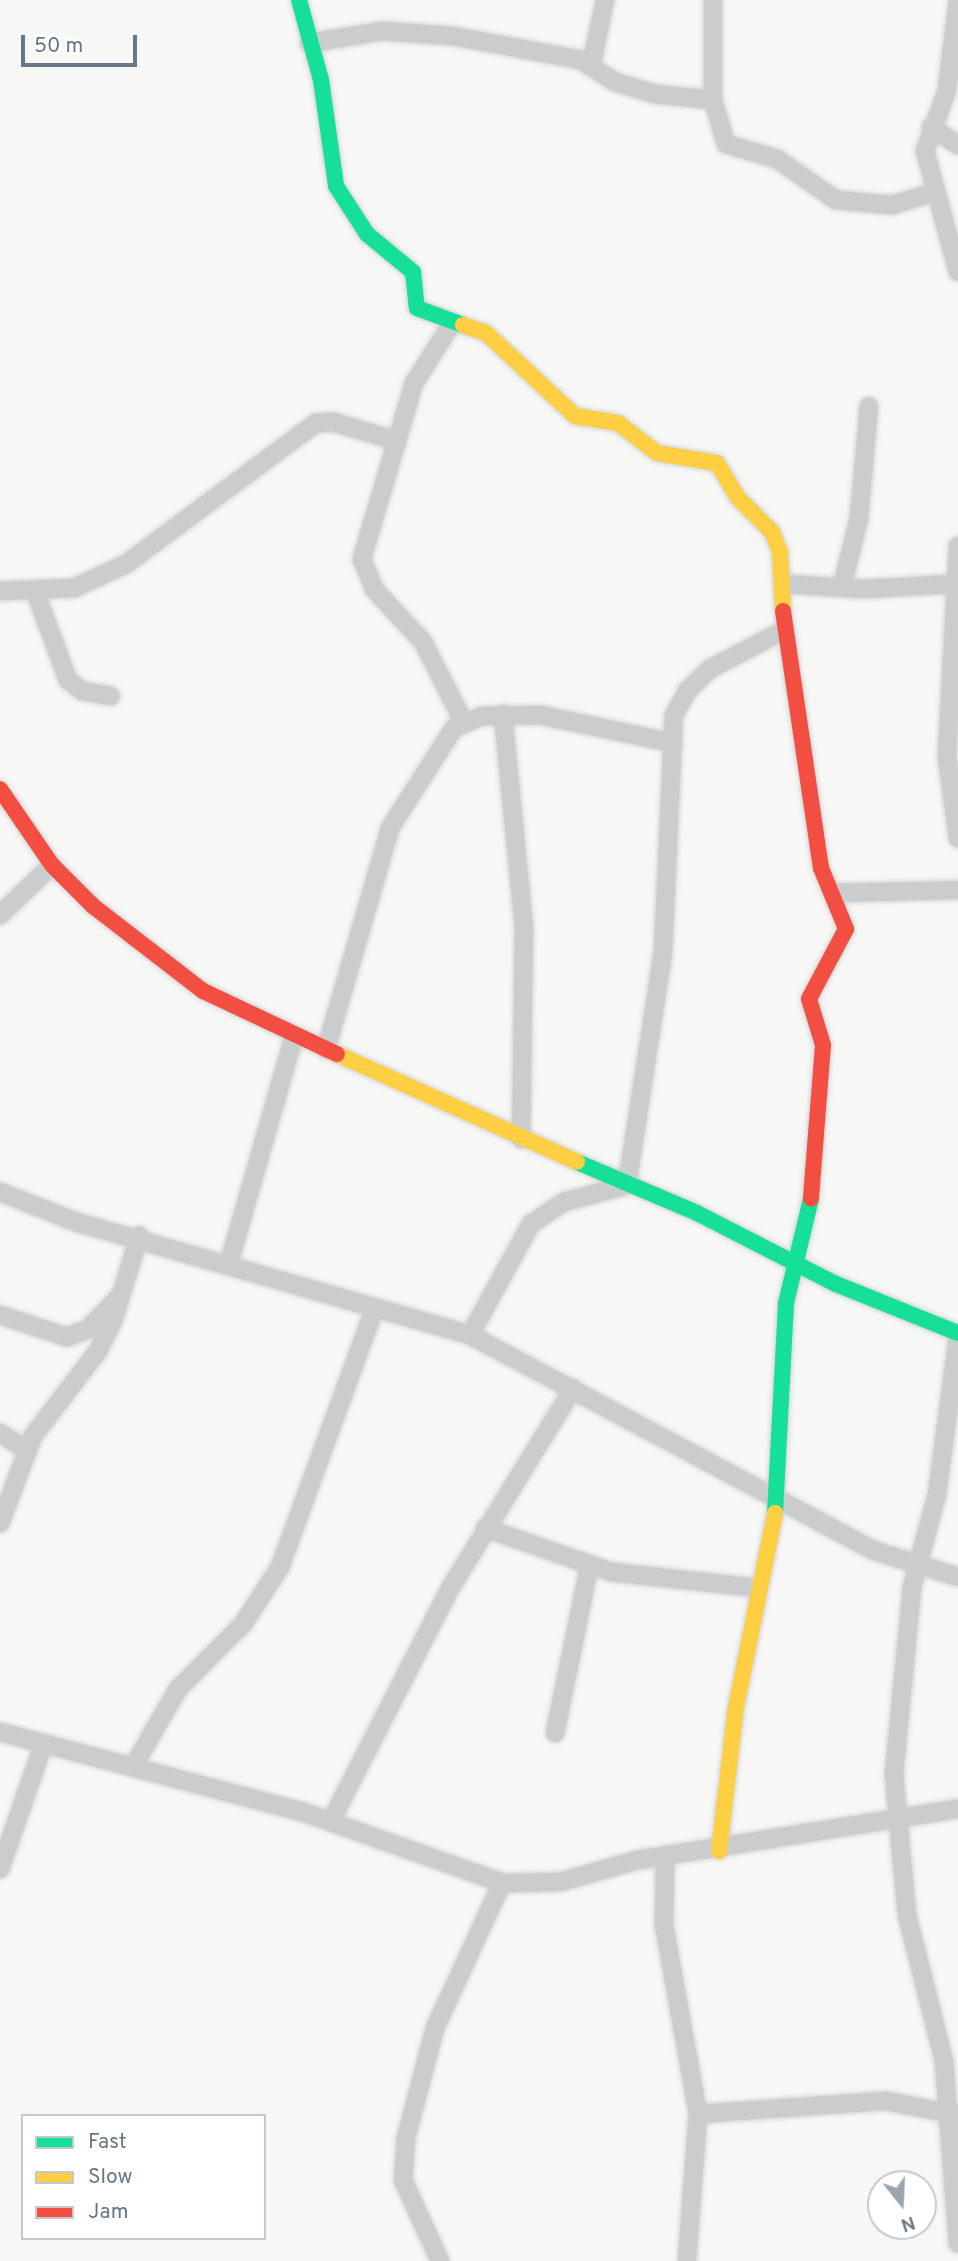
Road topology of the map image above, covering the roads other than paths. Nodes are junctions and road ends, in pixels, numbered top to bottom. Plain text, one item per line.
1 (299, 0) edge
2 (605, 0) edge
3 (713, 0) edge
4 (958, 0) edge
5 (309, 43) junction
6 (592, 66) junction
7 (713, 100) junction
8 (931, 127) junction
9 (958, 145) edge
10 (935, 192) junction
11 (958, 272) edge
12 (453, 322) junction
13 (869, 406) dead end
14 (397, 441) junction
15 (958, 546) edge
16 (783, 583) junction
17 (954, 584) junction
18 (842, 587) junction
19 (0, 591) edge
20 (35, 591) junction
21 (784, 630) junction
22 (111, 696) dead end
23 (503, 714) junction
24 (463, 720) junction
25 (673, 743) junction
26 (0, 789) edge
27 (958, 838) edge
28 (52, 864) junction
29 (958, 890) edge
30 (836, 893) junction
31 (0, 915) edge
32 (294, 1036) junction
33 (326, 1049) junction
34 (521, 1139) junction
35 (627, 1185) junction
36 (0, 1192) edge
37 (139, 1236) junction
38 (229, 1263) junction
39 (796, 1264) junction
40 (124, 1292) junction
41 (375, 1308) junction
42 (0, 1315) edge
43 (470, 1335) junction
44 (958, 1335) edge
45 (573, 1389) junction
46 (0, 1433) edge
47 (26, 1450) junction
48 (779, 1495) junction
49 (0, 1523) edge
50 (485, 1528) junction
51 (918, 1561) junction
52 (589, 1566) junction
53 (958, 1577) edge
54 (758, 1588) junction
55 (0, 1732) edge
56 (555, 1733) dead end
57 (44, 1743) junction
58 (133, 1767) junction
59 (958, 1809) edge
60 (895, 1815) junction
61 (331, 1821) junction
62 (719, 1851) junction
63 (665, 1858) junction
64 (0, 1869) edge
65 (502, 1883) junction
66 (698, 2114) junction
67 (954, 2114) edge
68 (958, 2243) edge
69 (440, 2261) edge
70 (687, 2261) edge

1 - 5 street
2 - 6 street
3 - 7 street
4 - 8 street
5 - 6 street
5 - 12 street
6 - 7 street
7 - 10 street
8 - 9 street
8 - 10 street
10 - 11 street
12 - 14 street
12 - 16 street
13 - 18 street
14 - 20 street
14 - 24 street
15 - 17 street
16 - 18 street
16 - 21 street
17 - 18 street
17 - 27 street
19 - 20 street
20 - 22 street
21 - 25 street
21 - 30 street
23 - 24 street
23 - 25 street
23 - 34 street
24 - 33 street
25 - 35 street
26 - 28 street
28 - 31 street
28 - 32 street
29 - 30 street
30 - 39 street
32 - 33 street
32 - 38 street
33 - 34 street
34 - 35 street
35 - 39 street
35 - 43 street
36 - 37 street
37 - 38 street
37 - 40 street
38 - 41 street
39 - 44 street
39 - 48 street
40 - 42 street
40 - 47 street
41 - 43 street
41 - 58 street
43 - 45 street
44 - 51 street
45 - 48 street
45 - 50 street
46 - 47 street
47 - 49 street
48 - 51 street
48 - 54 street
50 - 52 street
50 - 61 street
51 - 53 street
51 - 60 street
52 - 54 street
52 - 56 street
54 - 62 street
55 - 57 street
57 - 58 street
57 - 64 street
58 - 61 street
59 - 60 street
60 - 62 street
60 - 67 street
61 - 65 street
62 - 63 street
63 - 65 street
63 - 66 street
65 - 69 street
66 - 67 street
66 - 70 street
67 - 68 street

